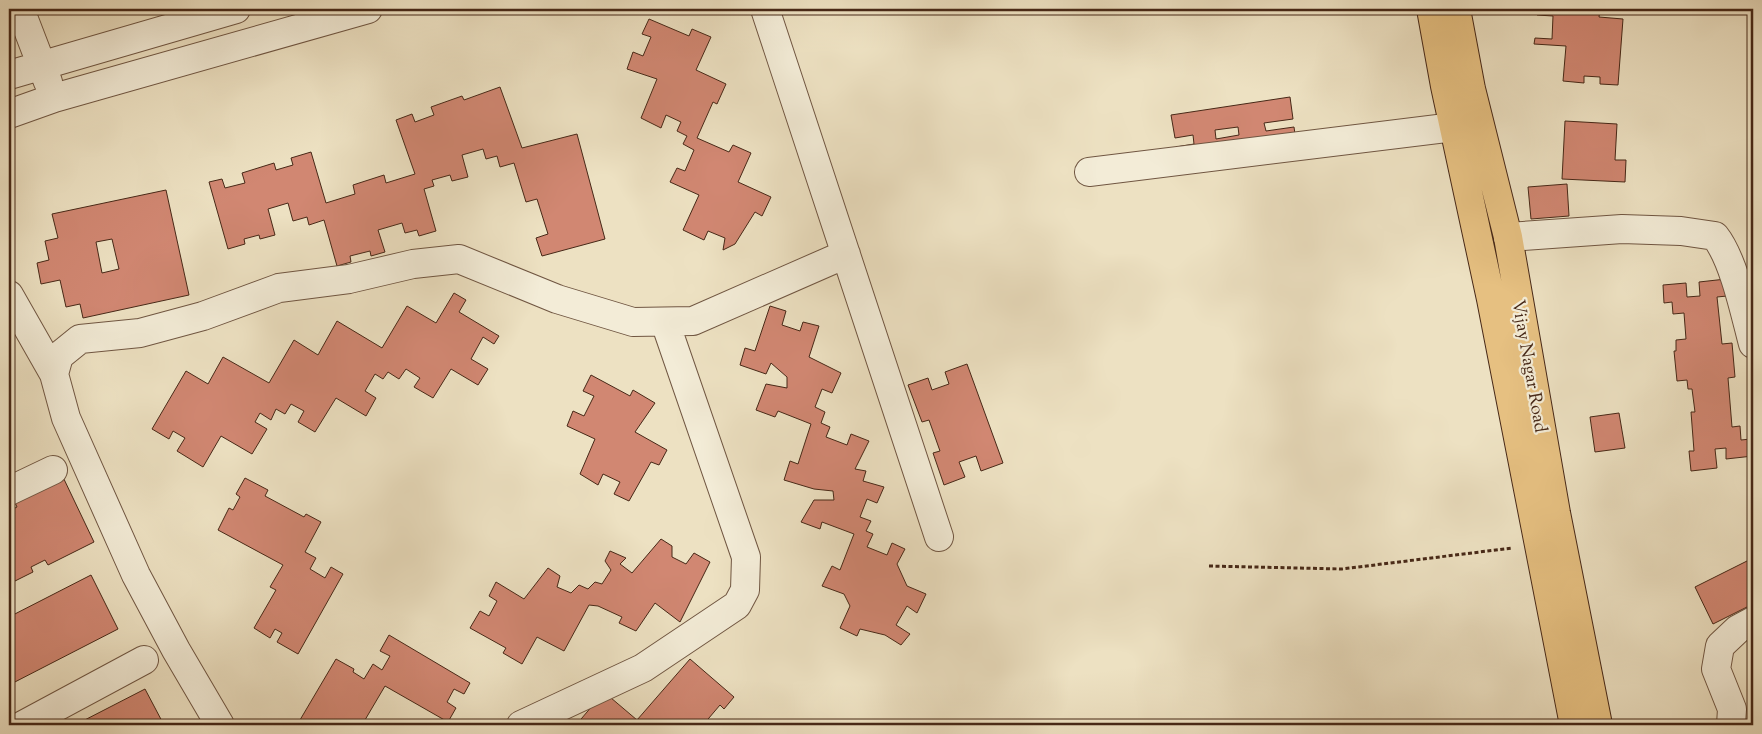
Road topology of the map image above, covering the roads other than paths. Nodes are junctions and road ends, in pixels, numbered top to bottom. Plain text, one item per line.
1 (20, 9) edge
2 (236, 9) edge
3 (765, 9) edge
4 (359, 10) edge
5 (1445, 17) edge
6 (42, 64) junction
7 (9, 74) edge
8 (54, 98) junction
9 (9, 114) edge
10 (1454, 126) junction
11 (1090, 172) dead end
12 (1508, 237) junction
13 (846, 254) junction
14 (9, 295) edge
15 (665, 322) junction
16 (1753, 344) edge
17 (54, 374) junction
18 (53, 470) dead end
19 (9, 491) edge
20 (939, 537) dead end
21 (1753, 620) edge
22 (144, 660) dead end
23 (23, 725) edge
24 (220, 725) edge
25 (521, 725) edge
26 (1574, 725) edge
27 (1598, 725) edge
28 (1731, 725) edge

1 - 6 street
2 - 6 street
3 - 13 street
4 - 8 street
5 - 10 main road, Vijay Nagar Road
5 - 12 main road, Vijay Nagar Road
6 - 7 street
6 - 8 street
8 - 9 street
10 - 11 street
10 - 26 main road, Vijay Nagar Road
12 - 16 street
12 - 27 main road, Vijay Nagar Road
13 - 15 street
13 - 20 street
14 - 17 street
15 - 17 street
15 - 25 street
17 - 24 street
18 - 19 street
21 - 28 street
22 - 23 street

